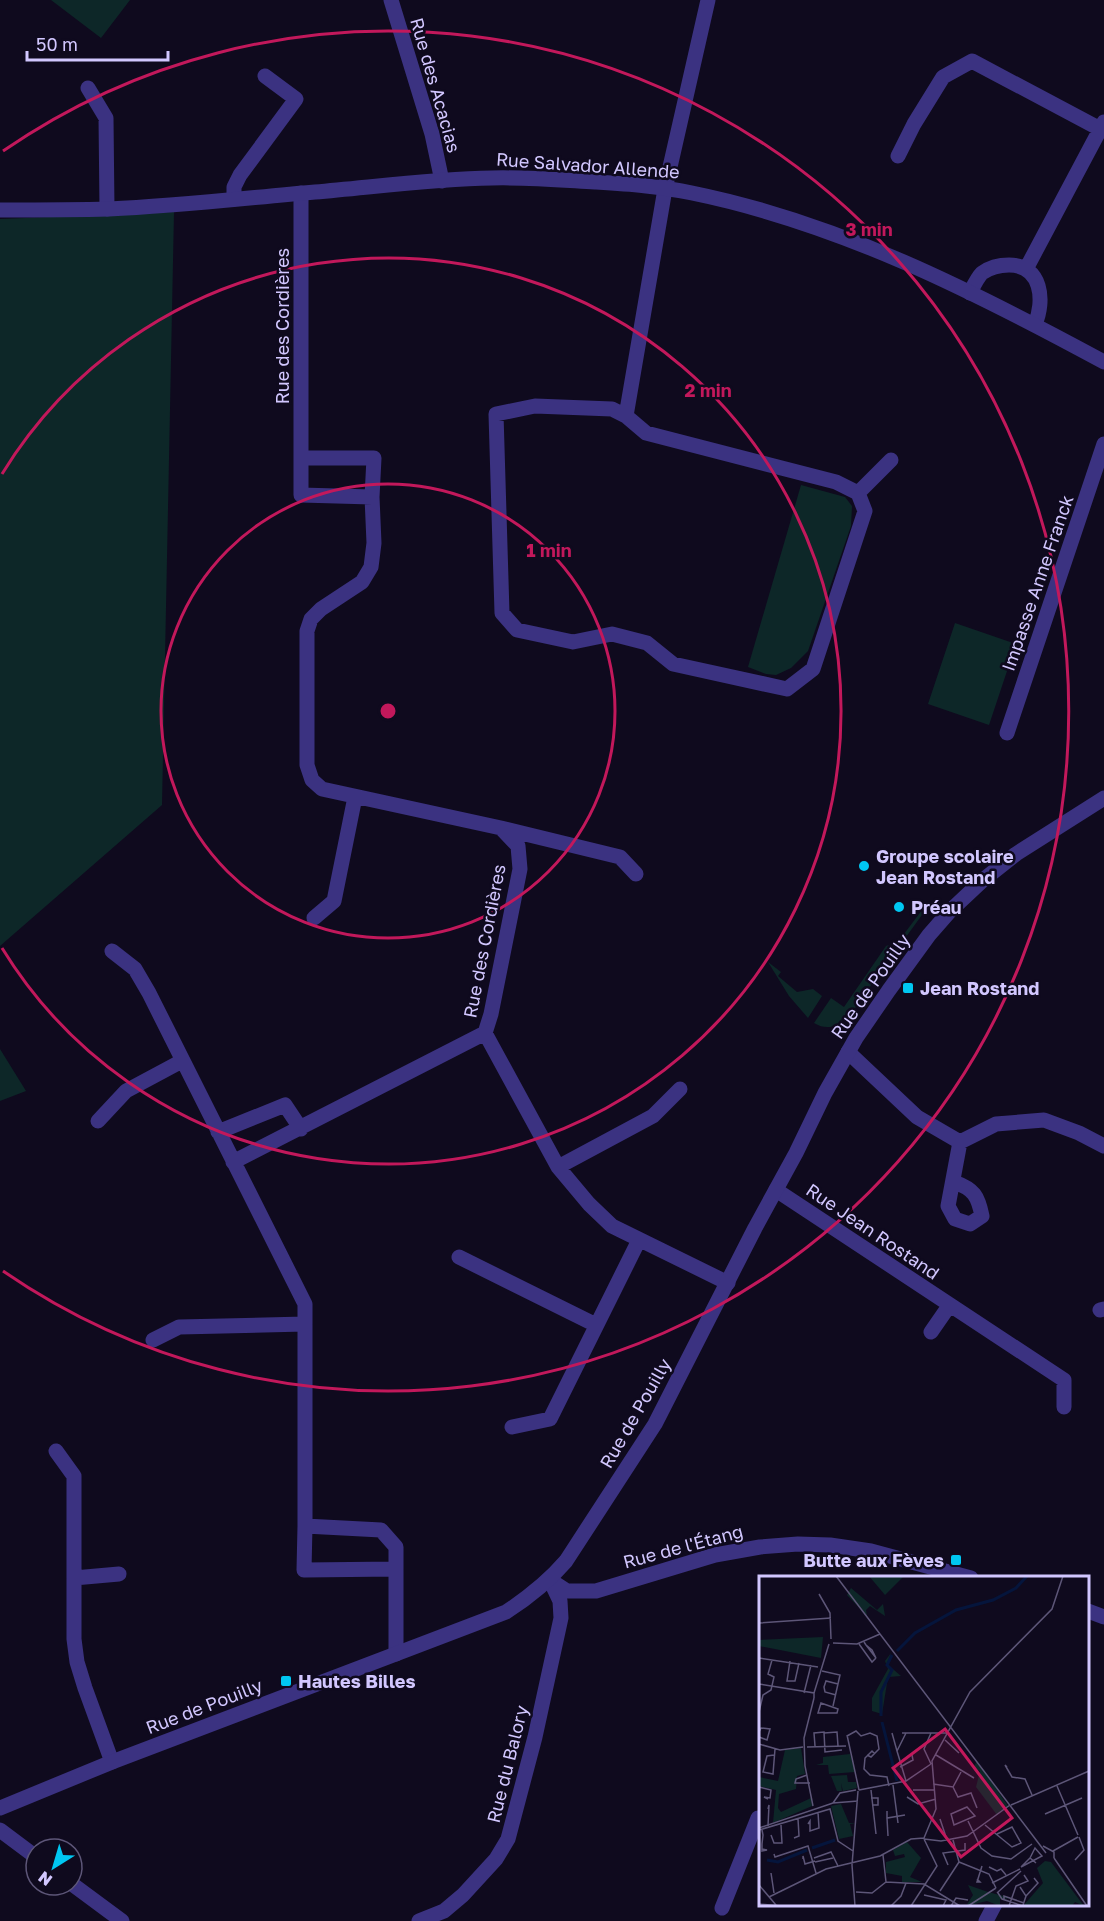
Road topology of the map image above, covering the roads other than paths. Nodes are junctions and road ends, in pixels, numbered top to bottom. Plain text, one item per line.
1 (391, 0) edge
2 (708, 0) edge
3 (265, 76) dead end
4 (88, 88) dead end
5 (1103, 127) edge
6 (898, 156) dead end
7 (442, 180) junction
8 (665, 189) junction
9 (302, 193) junction
10 (234, 199) junction
11 (107, 209) junction
12 (0, 210) edge
13 (1026, 269) junction
14 (970, 293) junction
15 (1035, 324) junction
16 (1104, 362) edge
17 (626, 416) junction
18 (1104, 444) edge
19 (301, 458) junction
20 (891, 460) dead end
21 (858, 493) junction
22 (372, 497) junction
23 (1007, 733) dead end
24 (355, 797) junction
25 (1104, 798) edge
26 (501, 828) junction
27 (636, 874) dead end
28 (314, 918) dead end
29 (112, 951) dead end
30 (485, 1033) junction
31 (848, 1052) junction
32 (182, 1060) junction
33 (680, 1089) dead end
34 (98, 1121) dead end
35 (301, 1129) junction
36 (218, 1132) junction
37 (960, 1142) junction
38 (1104, 1146) edge
39 (233, 1161) junction
40 (558, 1167) junction
41 (954, 1182) dead end
42 (776, 1190) junction
43 (639, 1240) junction
44 (459, 1257) dead end
45 (728, 1282) junction
46 (949, 1306) junction
47 (305, 1324) junction
48 (596, 1325) junction
49 (932, 1332) dead end
50 (153, 1340) dead end
51 (1064, 1407) dead end
52 (512, 1427) dead end
53 (56, 1451) dead end
54 (305, 1526) junction
55 (396, 1569) junction
56 (119, 1574) dead end
57 (964, 1576) edge
58 (74, 1578) junction
59 (550, 1580) junction
60 (1089, 1611) edge
61 (1104, 1617) edge
62 (396, 1654) junction
63 (112, 1762) junction
64 (0, 1808) edge
65 (759, 1818) edge
66 (0, 1830) edge
67 (24, 1848) edge
68 (84, 1893) edge
69 (994, 1906) edge
70 (722, 1908) dead end
71 (122, 1921) edge
72 (419, 1921) edge
73 (986, 1921) edge

1 - 7 street, Rue des Acacias
2 - 8 street
3 - 10 street
4 - 11 street
5 - 6 street
5 - 13 street
7 - 8 street, Rue Salvador Allende
7 - 9 street, Rue Salvador Allende
8 - 14 street, Rue Salvador Allende
8 - 17 street
9 - 10 street, Rue Salvador Allende
9 - 19 street, Rue des Cordières
10 - 11 street, Rue Salvador Allende
11 - 12 street, Rue Salvador Allende
13 - 14 street
13 - 15 street
14 - 15 street, Rue Salvador Allende
15 - 16 street, Rue Salvador Allende
17 - 21 street
17 - 21 street
18 - 23 street, Impasse Anne Franck
19 - 22 street, Rue des Cordières
19 - 22 street
20 - 21 street
22 - 24 street
24 - 26 street
24 - 28 street
25 - 31 street, Rue de Pouilly
26 - 27 street
26 - 30 street, Rue des Cordières
29 - 32 street
30 - 35 street
30 - 40 street
31 - 37 street
31 - 42 street, Rue de Pouilly
32 - 34 street
32 - 36 street
33 - 40 street
35 - 36 street
35 - 39 street
36 - 39 street
37 - 38 street
37 - 41 street
39 - 47 street
40 - 43 street
42 - 45 street, Rue de Pouilly
42 - 46 street, Rue Jean Rostand
43 - 45 street
43 - 48 street
44 - 48 street
45 - 59 street, Rue de Pouilly
46 - 49 street
46 - 51 street, Rue Jean Rostand
47 - 50 street
47 - 54 street
48 - 52 street
53 - 58 street
54 - 55 street
54 - 55 street
55 - 62 street
56 - 58 street
57 - 59 street, Rue de l'Étang
58 - 63 street
59 - 62 street, Rue de Pouilly
59 - 72 street, Rue du Balory
60 - 61 street
62 - 63 street, Rue de Pouilly
63 - 64 street, Rue de Pouilly
65 - 70 street
66 - 67 street
68 - 71 street
69 - 73 street

